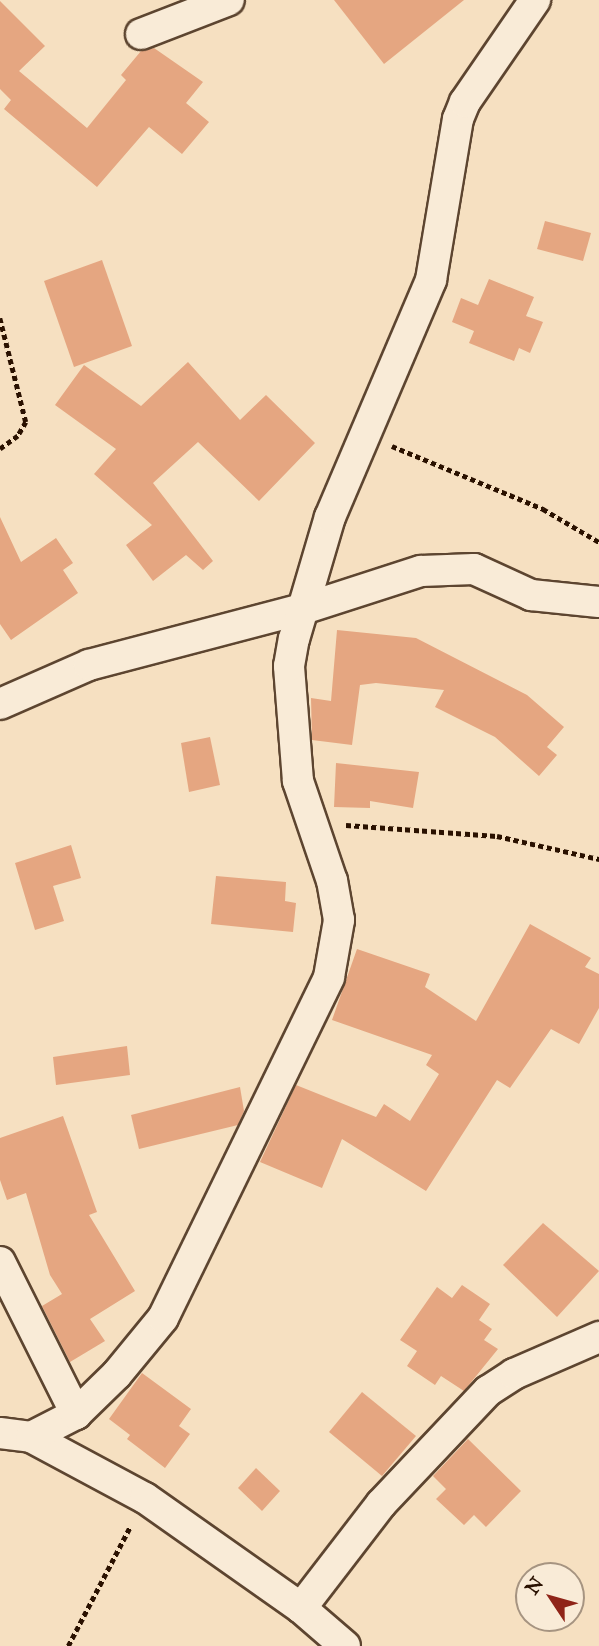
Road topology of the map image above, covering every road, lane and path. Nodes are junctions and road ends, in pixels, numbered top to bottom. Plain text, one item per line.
1 (229, 0) edge
2 (535, 0) edge
3 (141, 34) dead end
4 (0, 318) edge
5 (365, 435) junction
6 (0, 449) edge
7 (599, 542) edge
8 (599, 602) edge
9 (303, 609) junction
10 (0, 704) edge
11 (313, 824) junction
12 (599, 859) edge
13 (0, 1262) edge
14 (599, 1337) edge
15 (76, 1413) junction
16 (0, 1433) edge
17 (31, 1437) junction
18 (145, 1498) junction
19 (301, 1608) junction
20 (68, 1646) edge
21 (345, 1646) edge

1 - 3 street
2 - 5 street
4 - 6 path
5 - 7 path
5 - 9 street
8 - 9 street
9 - 10 street
9 - 11 street
11 - 12 path
11 - 15 street
13 - 15 street
14 - 19 street
15 - 17 street
16 - 17 street
17 - 18 street
18 - 19 street
18 - 20 path
19 - 21 street

